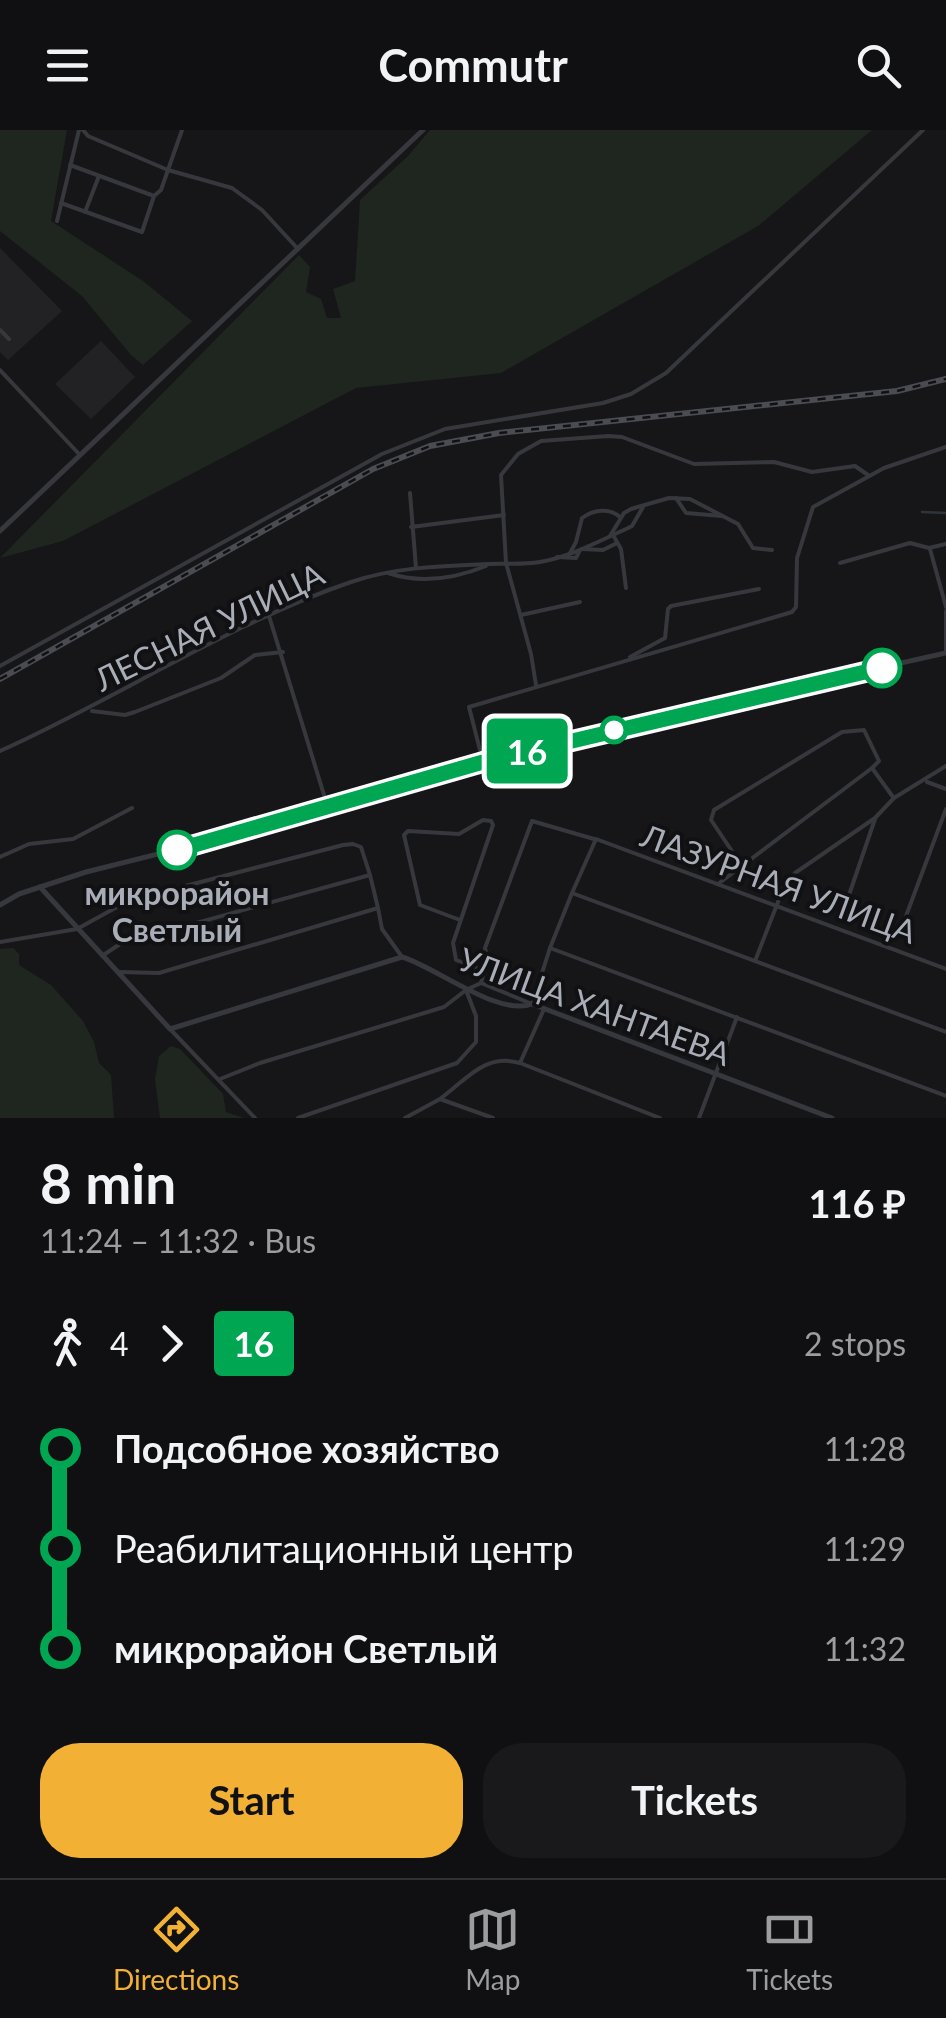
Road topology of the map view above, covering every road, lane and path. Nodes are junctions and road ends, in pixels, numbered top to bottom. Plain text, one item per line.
1 (81, 130) edge
2 (182, 130) edge
3 (423, 130) edge
4 (924, 130) edge
5 (70, 165) junction
6 (168, 170) junction
7 (99, 176) junction
8 (154, 196) junction
9 (61, 203) junction
10 (85, 212) junction
11 (57, 221) dead end
12 (298, 249) junction
13 (0, 330) edge
14 (9, 339) dead end
15 (0, 370) edge
16 (946, 447) edge
17 (80, 455) junction
18 (869, 477) junction
19 (410, 493) dead end
20 (676, 498) junction
21 (643, 507) junction
22 (504, 515) junction
23 (722, 516) junction
24 (621, 518) junction
25 (411, 526) junction
26 (0, 530) edge
27 (611, 536) junction
28 (618, 543) junction
29 (946, 544) edge
30 (929, 548) junction
31 (580, 549) junction
32 (772, 550) dead end
33 (570, 554) junction
34 (557, 557) junction
35 (506, 563) junction
36 (840, 563) dead end
37 (490, 564) junction
38 (416, 568) junction
39 (386, 572) junction
40 (626, 588) dead end
41 (760, 589) dead end
42 (580, 602) dead end
43 (946, 609) edge
44 (269, 616) junction
45 (521, 616) junction
46 (283, 652) junction
47 (946, 653) edge
48 (626, 660) junction
49 (0, 666) edge
50 (536, 685) junction
51 (88, 711) junction
52 (0, 751) edge
53 (483, 762) junction
54 (946, 766) edge
55 (872, 768) junction
56 (924, 781) junction
57 (946, 788) edge
58 (894, 798) junction
59 (132, 808) dead end
60 (328, 808) junction
61 (946, 810) edge
62 (875, 818) junction
63 (596, 839) junction
64 (0, 857) edge
65 (742, 866) junction
66 (370, 875) junction
67 (718, 884) junction
68 (40, 887) junction
69 (572, 893) junction
70 (849, 895) dead end
71 (0, 905) edge
72 (776, 905) junction
73 (378, 908) junction
74 (906, 916) dead end
75 (460, 920) junction
76 (77, 929) junction
77 (0, 942) edge
78 (550, 948) junction
79 (102, 956) junction
80 (402, 957) junction
81 (755, 962) junction
82 (946, 969) edge
83 (486, 971) junction
84 (117, 972) junction
85 (481, 983) junction
86 (466, 990) junction
87 (532, 1004) junction
88 (544, 1009) junction
89 (737, 1017) junction
90 (170, 1028) junction
91 (946, 1032) edge
92 (520, 1062) junction
93 (715, 1073) junction
94 (220, 1080) junction
95 (946, 1096) edge
96 (440, 1099) junction
97 (255, 1118) edge
98 (298, 1118) edge
99 (405, 1118) edge
100 (493, 1118) edge
101 (660, 1118) edge
102 (699, 1118) edge
103 (832, 1118) edge

1 - 5 street
1 - 6 street
2 - 6 street
3 - 12 street
4 - 49 street
5 - 7 street
5 - 9 street
6 - 8 street
6 - 12 street
7 - 8 street
7 - 10 street
8 - 10 street
9 - 10 street
9 - 11 street
12 - 17 street
13 - 14 street
15 - 17 street
16 - 18 street
17 - 26 street
18 - 22 street
18 - 48 street
19 - 25 street
20 - 21 street
20 - 23 street
20 - 23 street
21 - 24 street
21 - 27 street, ЛЕСНАЯ УЛИЦА
22 - 25 street
22 - 35 street
23 - 32 street
24 - 27 street
24 - 33 street
25 - 38 street
27 - 28 street
27 - 31 street, ЛЕСНАЯ УЛИЦА
28 - 31 street
28 - 40 street
29 - 30 street
30 - 36 street
30 - 43 street
31 - 33 street, ЛЕСНАЯ УЛИЦА
31 - 34 street
33 - 34 street, ЛЕСНАЯ УЛИЦА
34 - 35 street, ЛЕСНАЯ УЛИЦА
35 - 37 street, ЛЕСНАЯ УЛИЦА
35 - 45 street
37 - 38 street, ЛЕСНАЯ УЛИЦА
37 - 39 street
38 - 39 street, ЛЕСНАЯ УЛИЦА
39 - 44 street, ЛЕСНАЯ УЛИЦА
41 - 48 street
42 - 45 street
43 - 47 street
44 - 46 street
44 - 51 street, ЛЕСНАЯ УЛИЦА
45 - 50 street
46 - 51 street
46 - 60 street
47 - 53 street
48 - 50 street
50 - 53 street
51 - 52 street, ЛЕСНАЯ УЛИЦА
53 - 60 street
54 - 56 street
55 - 58 street
55 - 65 street
55 - 65 street
56 - 57 street
56 - 58 street
58 - 62 street
59 - 64 street
60 - 68 street
61 - 74 street
62 - 70 street
62 - 72 street
63 - 67 street, ЛАЗУРНАЯ УЛИЦА
63 - 69 street, ЛАЗУРНАЯ УЛИЦА
63 - 83 street, ЛАЗУРНАЯ УЛИЦА
65 - 67 street
66 - 73 street
66 - 76 street
66 - 79 street
67 - 72 street, ЛАЗУРНАЯ УЛИЦА
68 - 71 street
68 - 76 street
69 - 78 street, ЛАЗУРНАЯ УЛИЦА
69 - 81 street
72 - 81 street
72 - 82 street, ЛАЗУРНАЯ УЛИЦА
73 - 80 street
73 - 84 street
75 - 75 street
75 - 83 street
76 - 77 street
76 - 79 street
78 - 87 street, ЛАЗУРНАЯ УЛИЦА
78 - 89 street
79 - 84 street
80 - 86 street, УЛИЦА ХАНТАЕВА
80 - 90 street
81 - 91 street
83 - 85 street, ЛАЗУРНАЯ УЛИЦА
84 - 90 street
85 - 86 street, УЛИЦА ХАНТАЕВА
85 - 87 street, УЛИЦА ХАНТАЕВА
86 - 87 street
86 - 94 street
86 - 98 street
87 - 88 street, УЛИЦА ХАНТАЕВА
88 - 92 street
88 - 93 street, УЛИЦА ХАНТАЕВА
89 - 93 street
89 - 95 street
90 - 94 street
92 - 96 street
92 - 101 street
93 - 102 street
93 - 103 street, УЛИЦА ХАНТАЕВА
94 - 97 street
96 - 99 street
96 - 100 street

